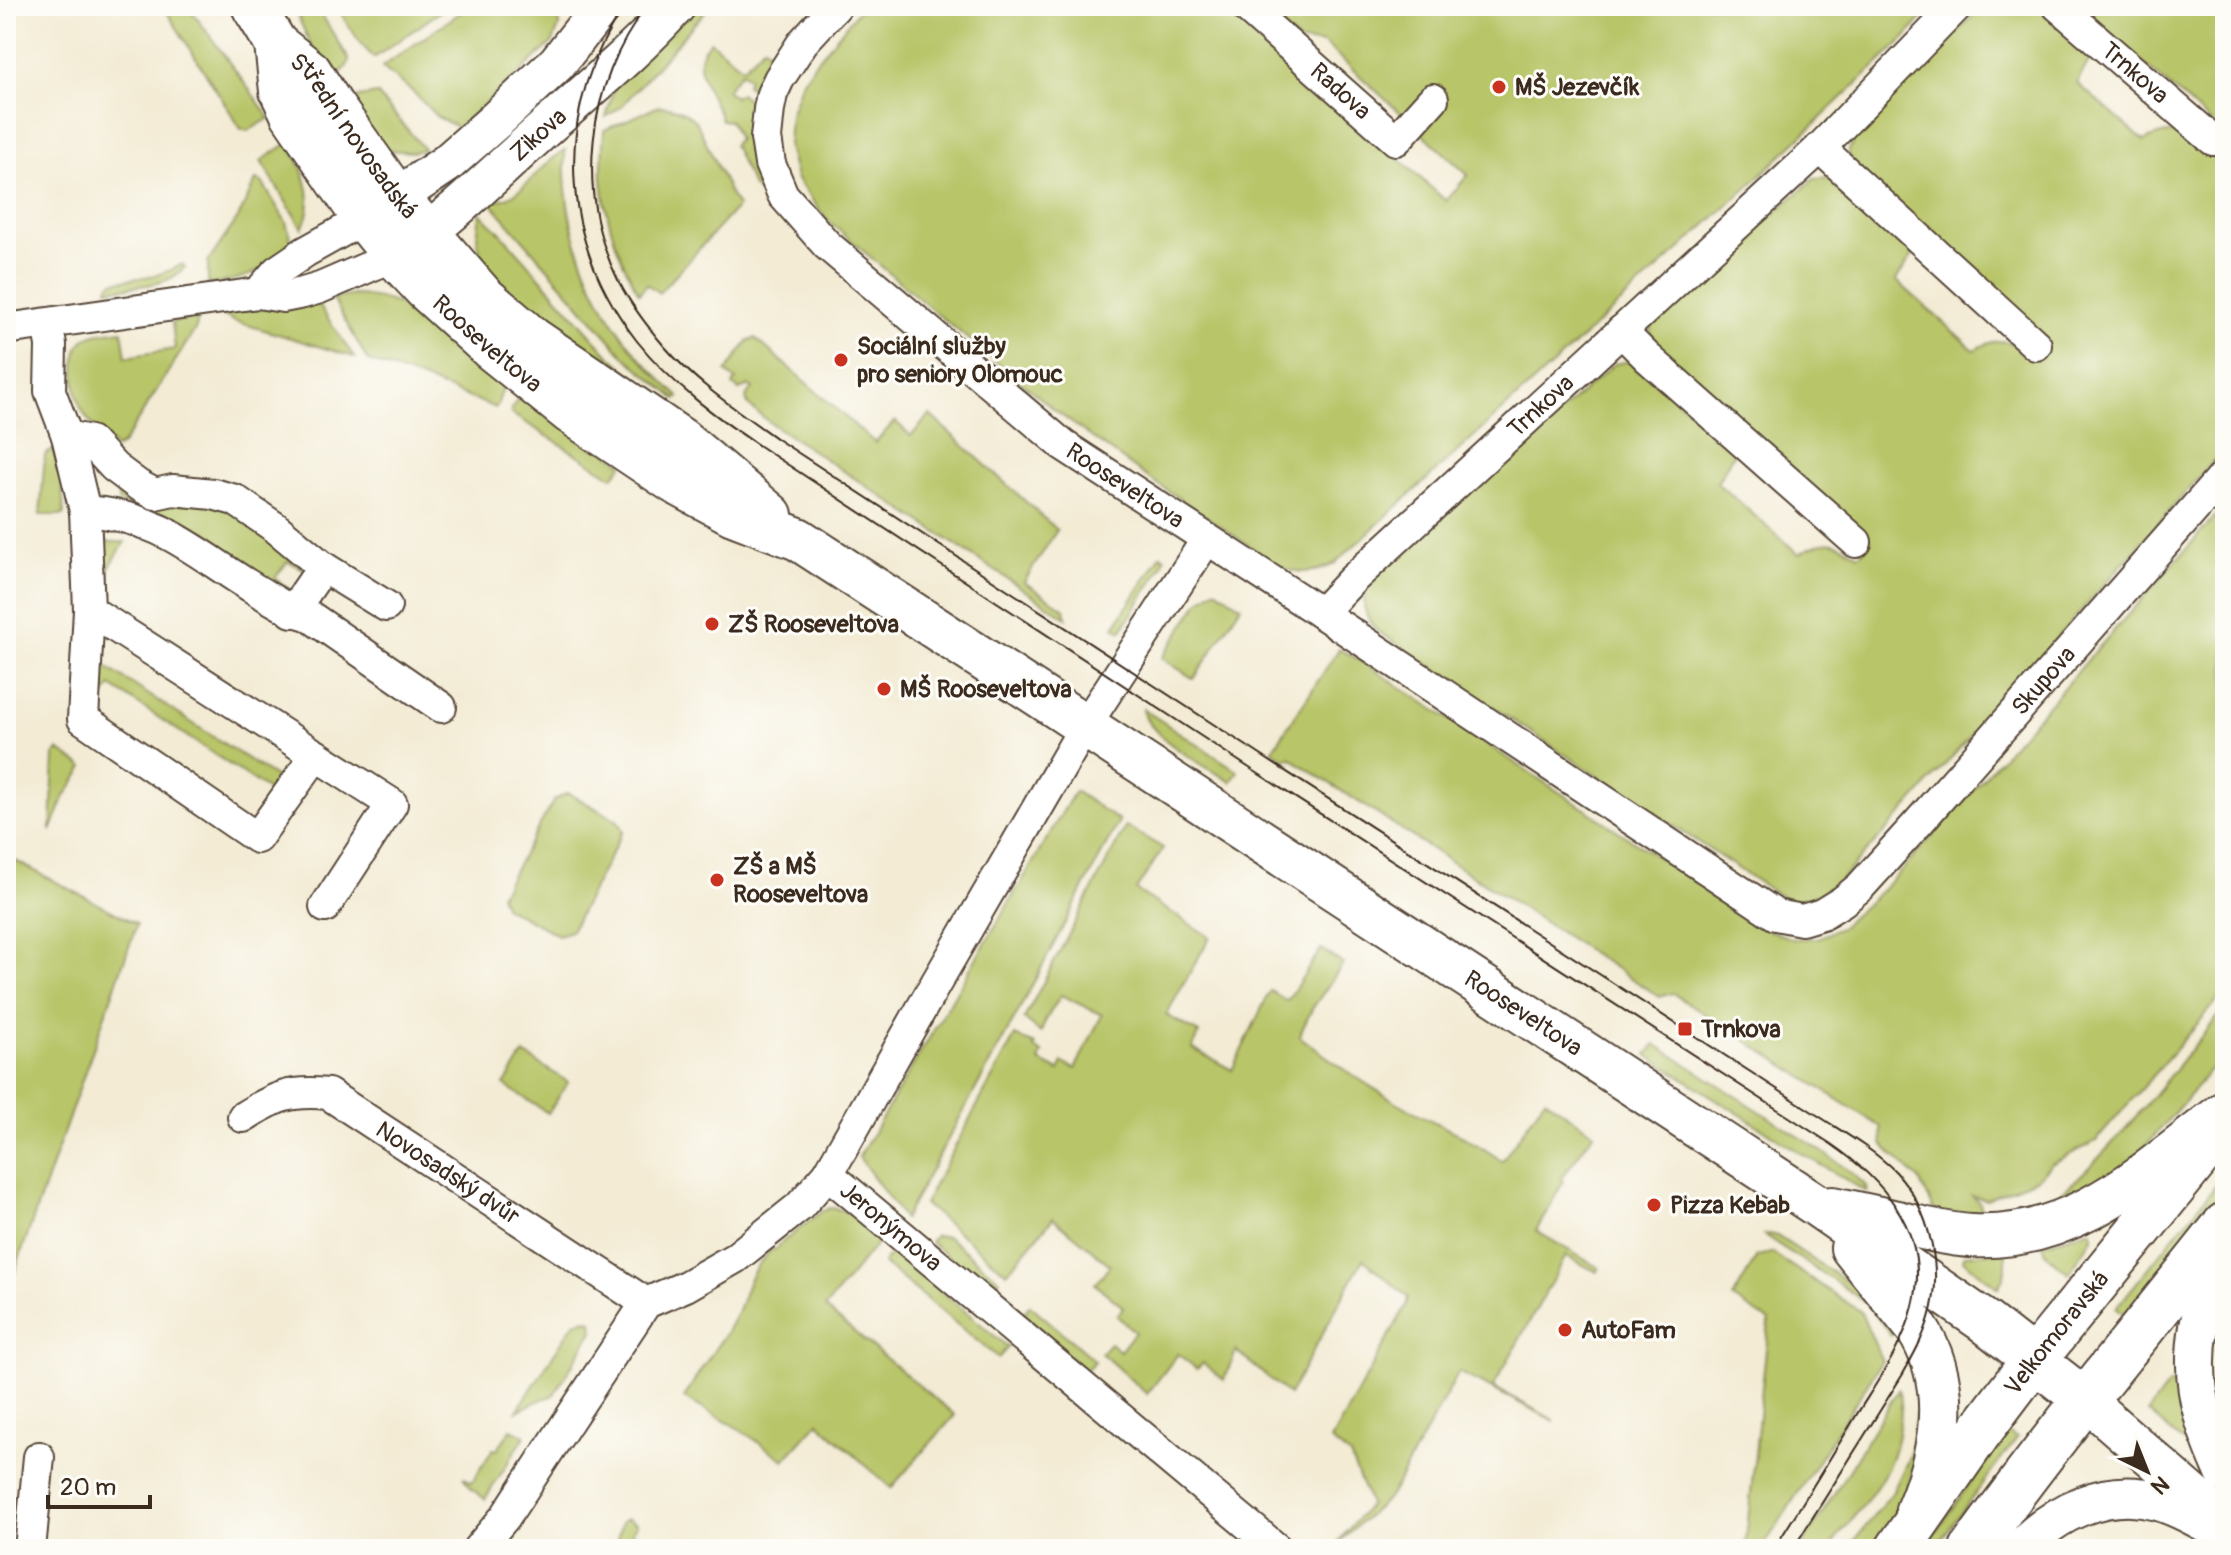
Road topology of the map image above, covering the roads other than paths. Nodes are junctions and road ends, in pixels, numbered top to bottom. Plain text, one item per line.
1 (253, 6) edge
2 (602, 6) edge
3 (676, 6) edge
4 (836, 6) edge
5 (1245, 6) edge
6 (1957, 6) edge
7 (2058, 6) edge
8 (1433, 99) dead end
9 (2213, 140) dead end
10 (1820, 148) junction
11 (380, 208) junction
12 (428, 233) junction
13 (394, 256) junction
14 (258, 293) junction
15 (47, 324) junction
16 (6, 329) edge
17 (1621, 331) junction
18 (2036, 345) dead end
19 (67, 436) junction
20 (2225, 474) edge
21 (97, 511) junction
22 (798, 539) junction
23 (1207, 539) junction
24 (1856, 542) dead end
25 (323, 567) junction
26 (386, 606) dead end
27 (89, 610) junction
28 (292, 612) junction
29 (1321, 613) junction
30 (441, 707) dead end
31 (1085, 726) junction
32 (316, 755) junction
33 (1860, 887) joint
34 (325, 907) dead end
35 (2225, 1113) edge
36 (243, 1117) dead end
37 (2225, 1124) edge
38 (828, 1174) junction
39 (1815, 1204) junction
40 (2225, 1225) edge
41 (2225, 1243) edge
42 (646, 1303) junction
43 (2034, 1360) junction
44 (2084, 1399) junction
45 (39, 1457) dead end
46 (2225, 1473) edge
47 (2225, 1521) edge
48 (2225, 1533) edge
49 (30, 1549) edge
50 (478, 1549) edge
51 (1277, 1549) edge
52 (1897, 1549) edge
53 (1972, 1549) edge
54 (2020, 1549) edge

1 - 11 main road, Střední novosadská
2 - 11 street, Zikova
3 - 12 street, Zikova
4 - 23 street, Rooseveltova
5 - 8 street, Radova
6 - 10 street, Trnkova
7 - 9 street, Trnkova
10 - 17 street, Trnkova
10 - 18 street
11 - 12 main road, Střední novosadská
11 - 13 main road, Rooseveltova
11 - 14 street
12 - 13 street, Zikova
12 - 22 main road, Rooseveltova
13 - 14 street
13 - 22 main road, Rooseveltova
14 - 15 street
15 - 16 street
15 - 19 street
17 - 24 street
17 - 29 street, Trnkova
19 - 21 street
19 - 25 street
20 - 33 street, Skupova
21 - 27 street
21 - 28 street
22 - 31 main road, Rooseveltova
23 - 29 street, Rooseveltova
23 - 31 street
25 - 26 street
25 - 28 street
27 - 32 street
27 - 32 street
28 - 30 street
29 - 33 street, Rooseveltova
31 - 38 street, Jeronýmova
31 - 39 main road, Rooseveltova
32 - 34 street
35 - 39 main road
36 - 42 street, Novosadský dvůr
37 - 43 main road, Velkomoravská
38 - 42 street
38 - 51 street, Jeronýmova
39 - 43 main road, Rooseveltova
39 - 52 main road
40 - 44 main road
41 - 46 street
42 - 50 street
43 - 44 main road, Rooseveltova
43 - 52 main road, Velkomoravská
44 - 47 street, Rooseveltova
44 - 53 main road
45 - 49 street
48 - 54 street

